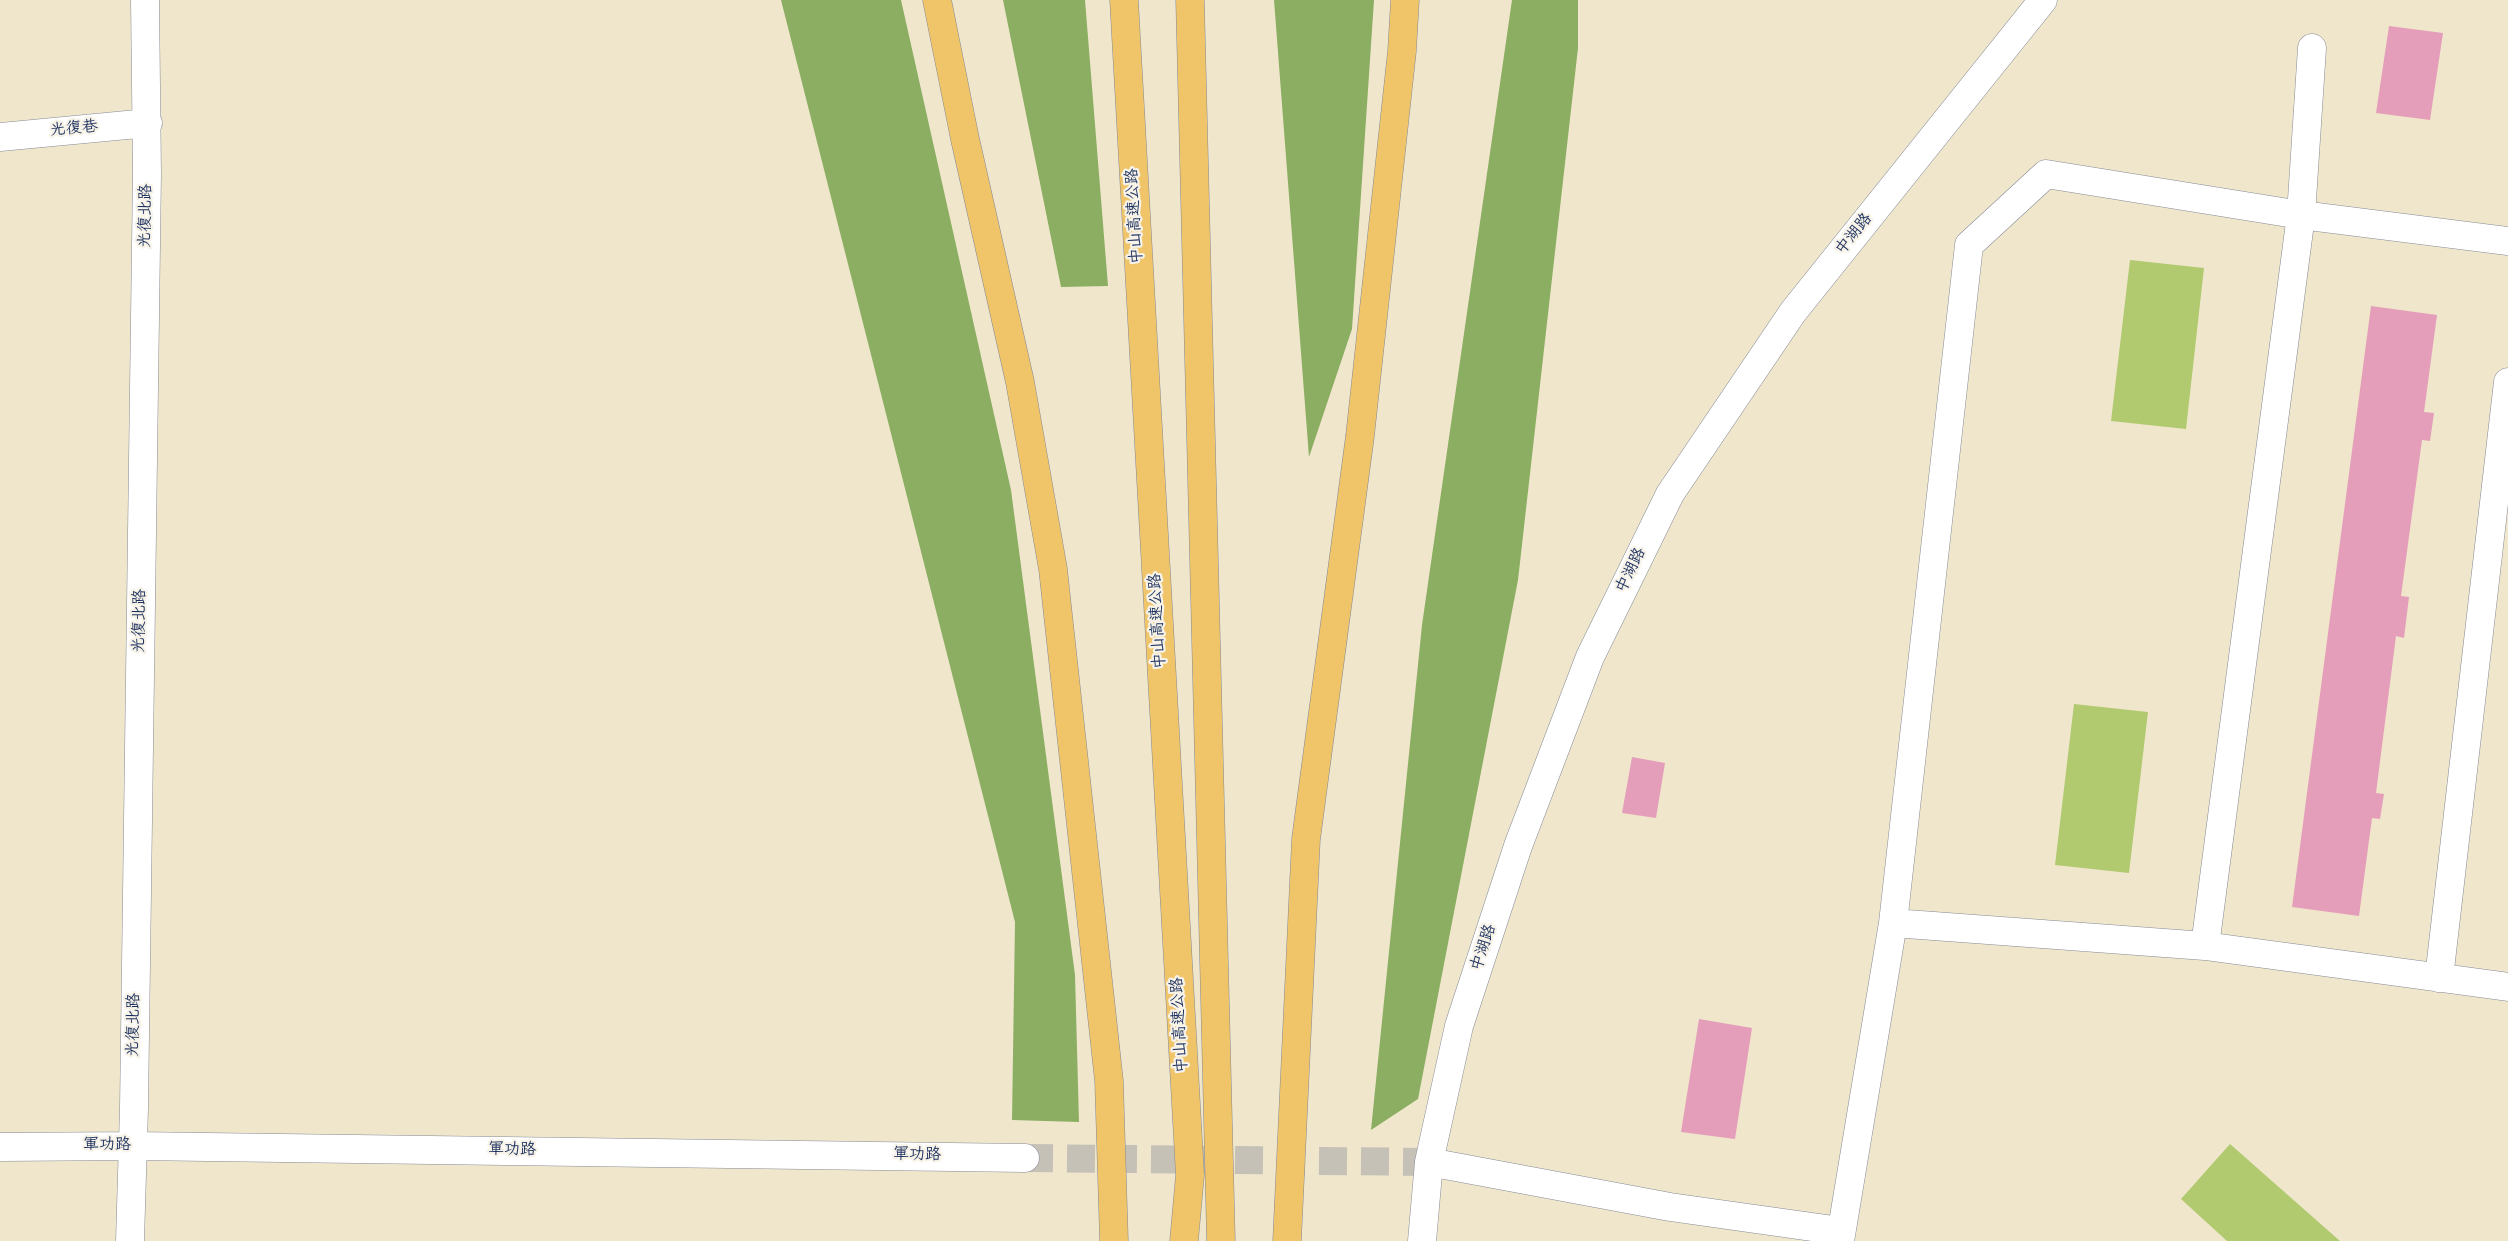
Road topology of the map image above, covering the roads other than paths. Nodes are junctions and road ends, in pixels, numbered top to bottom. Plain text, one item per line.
1 (145, 0) edge
2 (937, 0) edge
3 (1124, 0) edge
4 (1190, 0) edge
5 (1405, 0) edge
6 (2043, 0) edge
7 (2312, 48) dead end
8 (148, 123) junction
9 (0, 138) edge
10 (2300, 215) junction
11 (2508, 241) edge
12 (2508, 382) edge
13 (1893, 923) junction
14 (2205, 946) junction
15 (2439, 978) junction
16 (2508, 987) edge
17 (133, 1146) junction
18 (0, 1147) edge
19 (1025, 1158) tunnel mouth
20 (1429, 1162) junction
21 (1840, 1236) edge
22 (130, 1241) edge
23 (1114, 1241) edge
24 (1184, 1241) edge
25 (1221, 1241) edge
26 (1287, 1241) edge
27 (1422, 1241) edge

1 - 8 street, 光復北路
2 - 23 highway
3 - 24 highway, 中山高速公路
4 - 25 highway, 中山高速公路
5 - 26 highway
6 - 20 street, 中湖路
7 - 10 street
8 - 9 street, 光復巷
8 - 17 street, 光復北路
10 - 11 street
10 - 13 street
10 - 14 street
12 - 15 street
13 - 14 street
13 - 21 street
14 - 15 street
15 - 16 street
17 - 18 street, 軍功路
17 - 19 street, 軍功路
17 - 22 street, 光復北路
20 - 21 street
20 - 27 street, 中湖路

